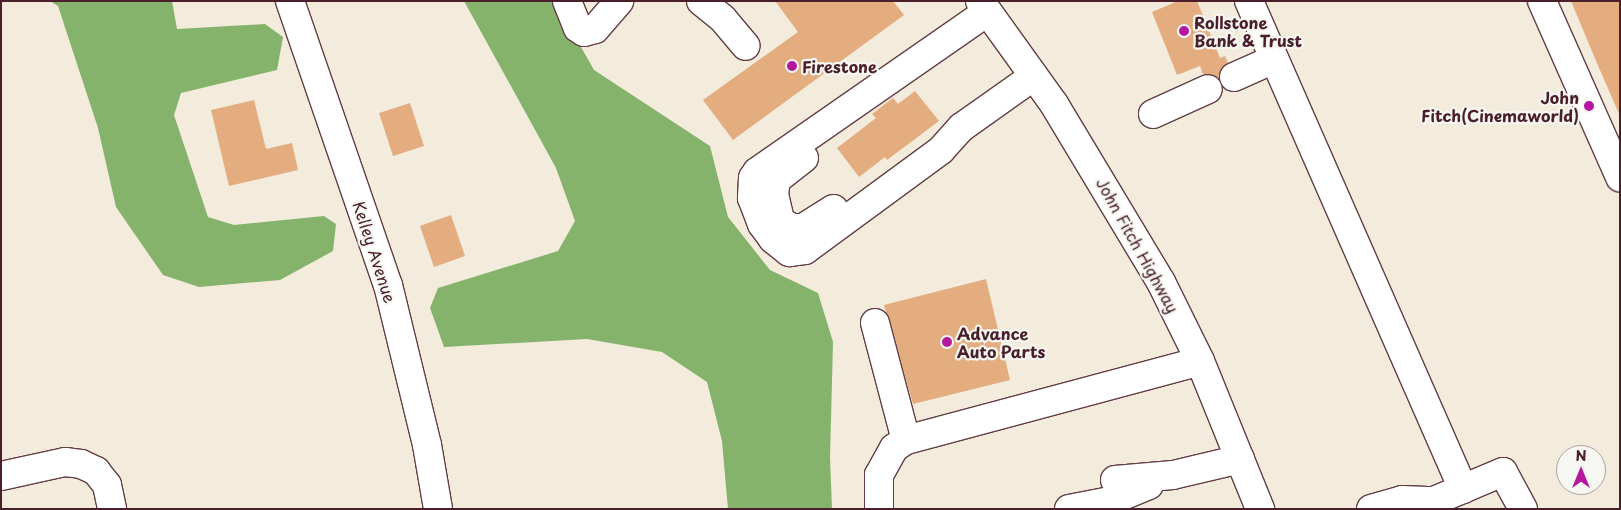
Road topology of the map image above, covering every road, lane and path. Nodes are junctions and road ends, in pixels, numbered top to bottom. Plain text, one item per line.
1 (290, 1) edge
2 (567, 1) edge
3 (619, 1) edge
4 (701, 1) edge
5 (1249, 1) edge
6 (1542, 1) edge
7 (984, 7) edge
8 (746, 46) dead end
9 (1266, 63) dead end
10 (1034, 76) junction
11 (1234, 78) dead end
12 (1208, 88) dead end
13 (1153, 114) dead end
14 (1620, 177) edge
15 (874, 323) dead end
16 (1200, 361) junction
17 (906, 440) junction
18 (1240, 458) junction
19 (1173, 475) junction
20 (1, 476) edge
21 (1115, 480) dead end
22 (1463, 489) junction
23 (1430, 505) edge
24 (112, 509) edge
25 (438, 509) edge
26 (879, 509) edge
27 (1069, 509) edge
28 (1260, 509) edge
29 (1371, 509) edge
30 (1523, 509) edge

1 - 25 main road, Kelley Avenue
2 - 3 main road
4 - 8 main road
5 - 22 main road
6 - 14 main road
7 - 10 main road, John Fitch Highway
7 - 10 main road
9 - 11 main road
10 - 16 main road, John Fitch Highway
12 - 13 main road
15 - 17 main road
16 - 17 main road
16 - 18 main road, John Fitch Highway
17 - 26 main road
18 - 19 main road
18 - 28 main road, John Fitch Highway
19 - 21 main road
19 - 27 main road
20 - 24 main road
22 - 23 main road
22 - 30 main road
23 - 29 main road

